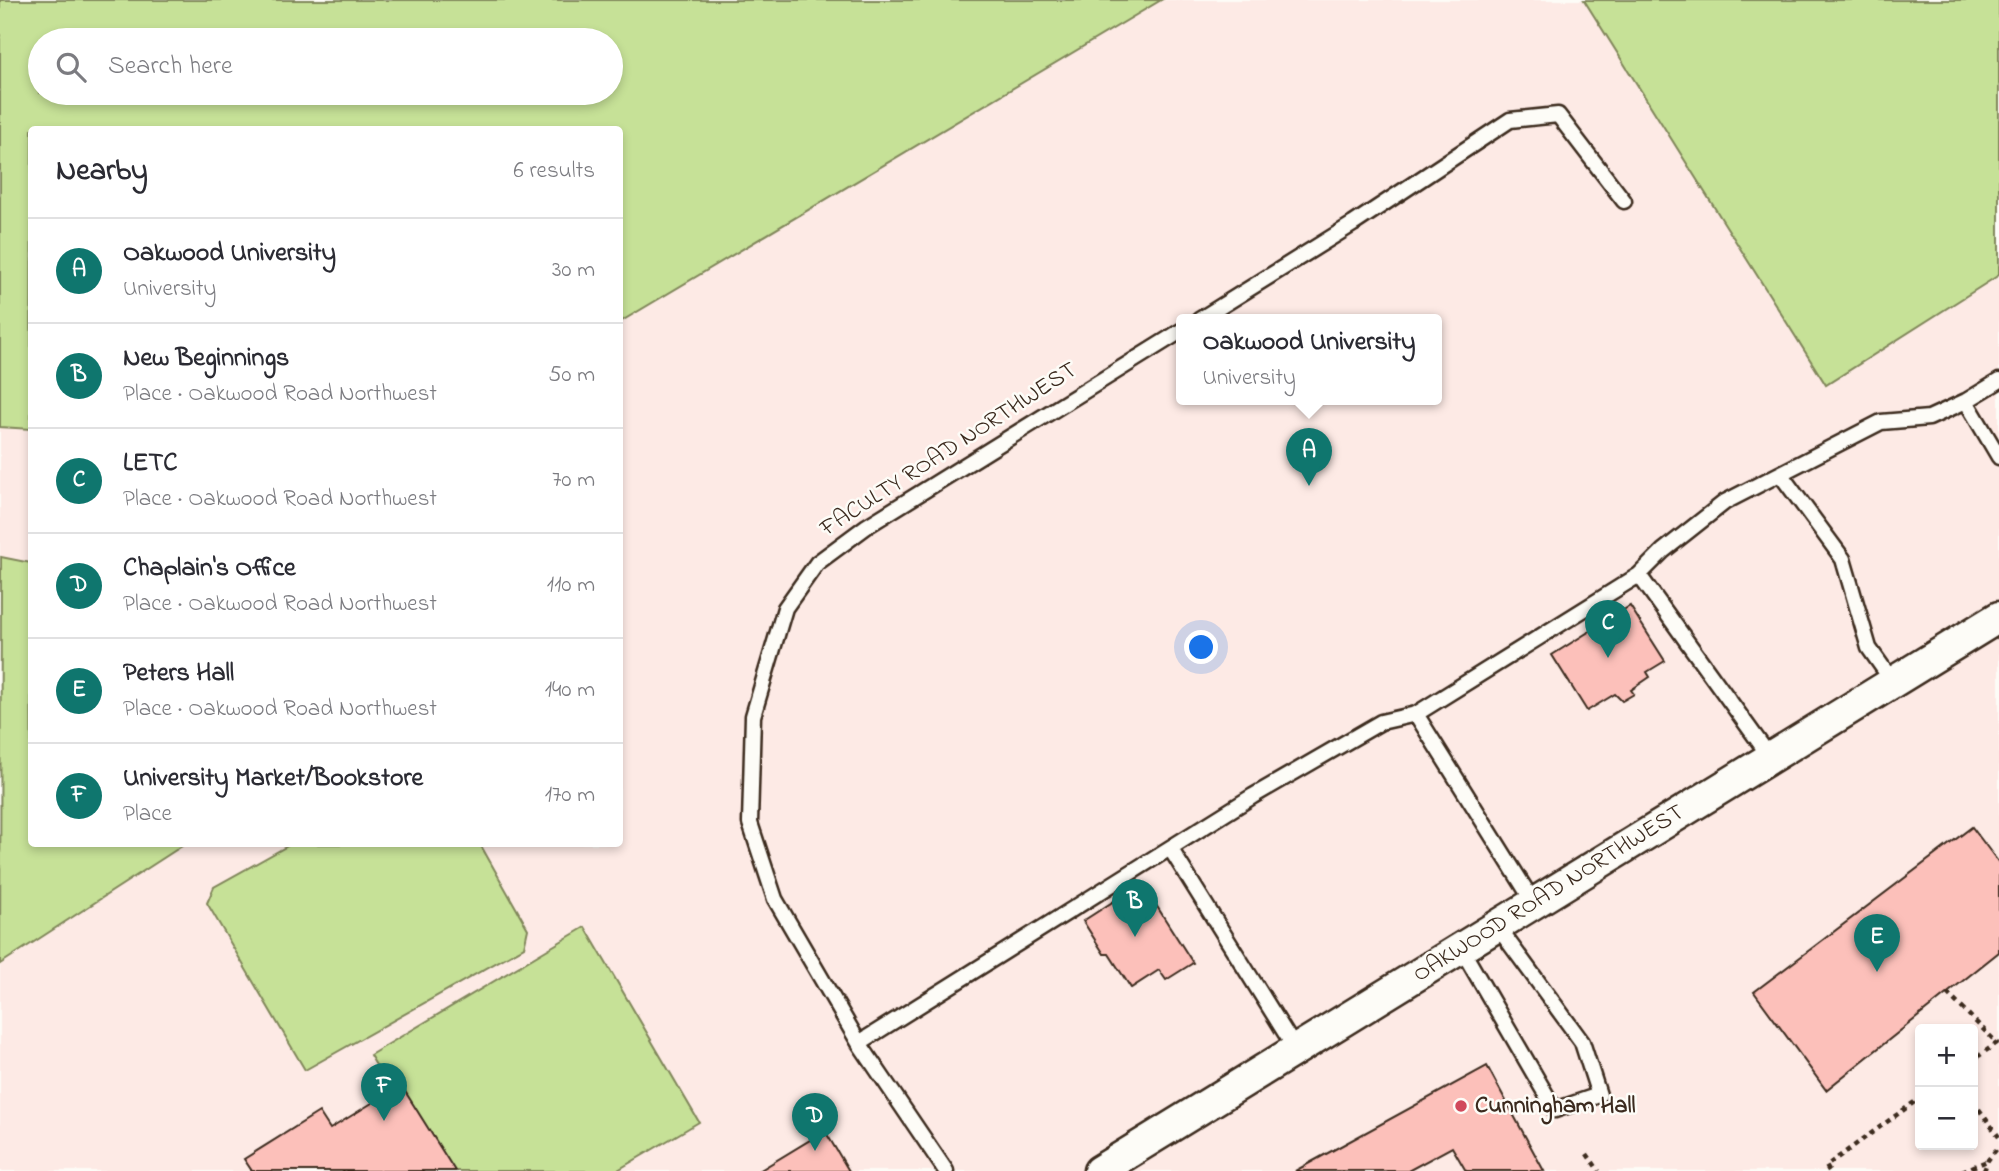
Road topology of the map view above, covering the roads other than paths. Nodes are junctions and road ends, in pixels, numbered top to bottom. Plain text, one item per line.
1 (1624, 201) dead end
2 (1209, 314) edge
3 (1176, 334) edge
4 (1999, 380) edge
5 (1966, 401) junction
6 (1999, 457) edge
7 (1781, 475) junction
8 (1639, 575) junction
9 (1999, 617) edge
10 (1893, 682) junction
11 (1416, 713) junction
12 (1770, 757) junction
13 (1170, 848) junction
14 (1534, 903) junction
15 (1497, 926) junction
16 (1461, 948) junction
17 (859, 1043) junction
18 (1296, 1050) junction
19 (946, 1171) edge
20 (1099, 1171) edge

1 - 2 lane
3 - 17 lane, FACULTY ROAD NORTHWEST
4 - 5 lane
5 - 6 lane
5 - 7 lane
7 - 8 lane
7 - 10 lane
8 - 11 lane
8 - 12 lane
9 - 10 street, OAKWOOD ROAD NORTHWEST
10 - 12 street, OAKWOOD ROAD NORTHWEST
11 - 13 lane
11 - 14 lane
12 - 14 street, OAKWOOD ROAD NORTHWEST
13 - 17 lane
13 - 18 lane
14 - 15 street, OAKWOOD ROAD NORTHWEST
15 - 16 street, OAKWOOD ROAD NORTHWEST
15 - 16 lane
16 - 18 street, OAKWOOD ROAD NORTHWEST
17 - 19 lane, FACULTY ROAD NORTHWEST
18 - 20 street, OAKWOOD ROAD NORTHWEST

